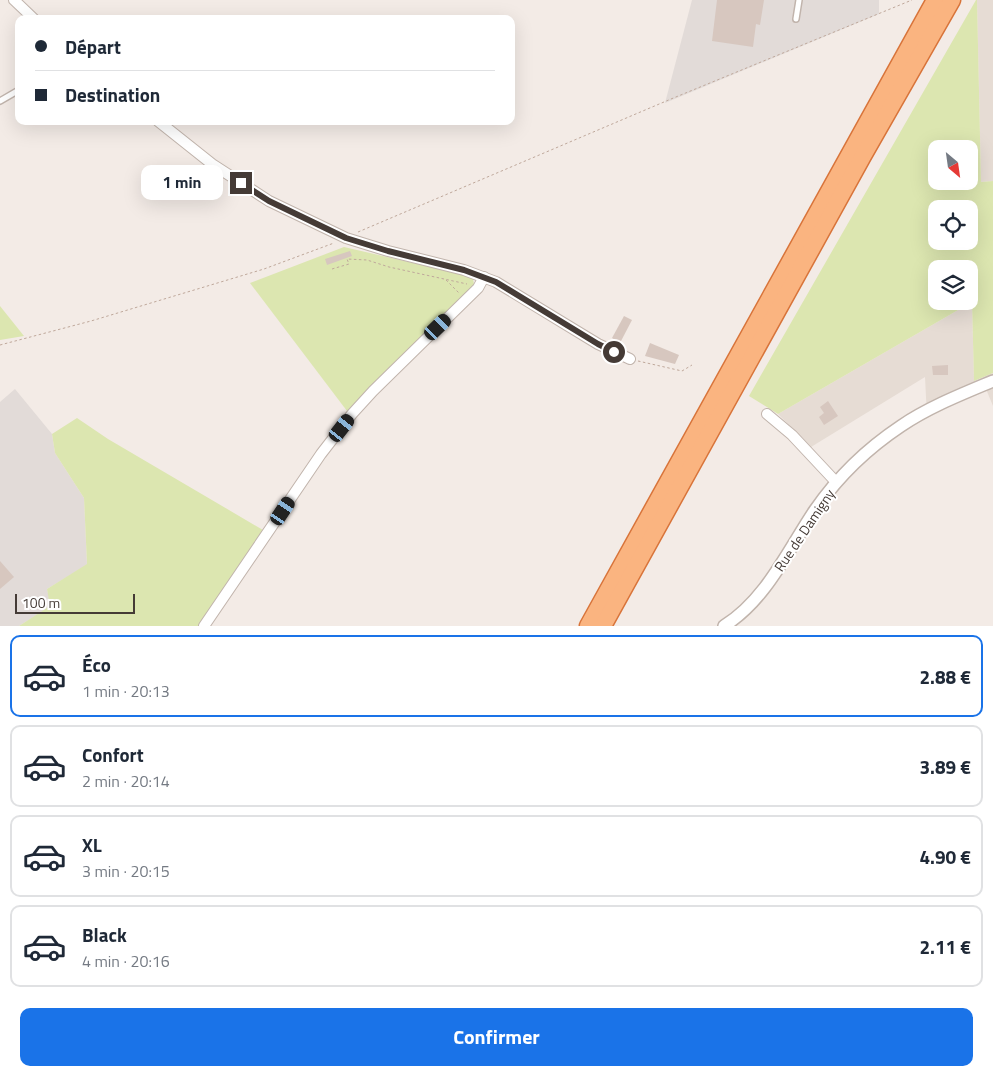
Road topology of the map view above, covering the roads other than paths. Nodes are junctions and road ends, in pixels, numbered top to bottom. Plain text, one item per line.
1 (14, 0) edge
2 (799, 0) edge
3 (941, 4) edge
4 (30, 15) edge
5 (796, 19) dead end
6 (15, 92) edge
7 (0, 101) edge
8 (163, 125) edge
9 (484, 277) junction
10 (630, 359) road end
11 (993, 381) edge
12 (767, 414) dead end
13 (836, 482) junction
14 (204, 626) edge
15 (588, 626) edge
16 (604, 626) edge
17 (724, 626) edge

1 - 4 street
2 - 5 lane
3 - 15 highway
3 - 16 highway
6 - 7 lane
8 - 9 street
9 - 10 street
9 - 14 street
11 - 13 street, Rue de Damigny
12 - 13 street
13 - 17 street, Rue de Damigny

